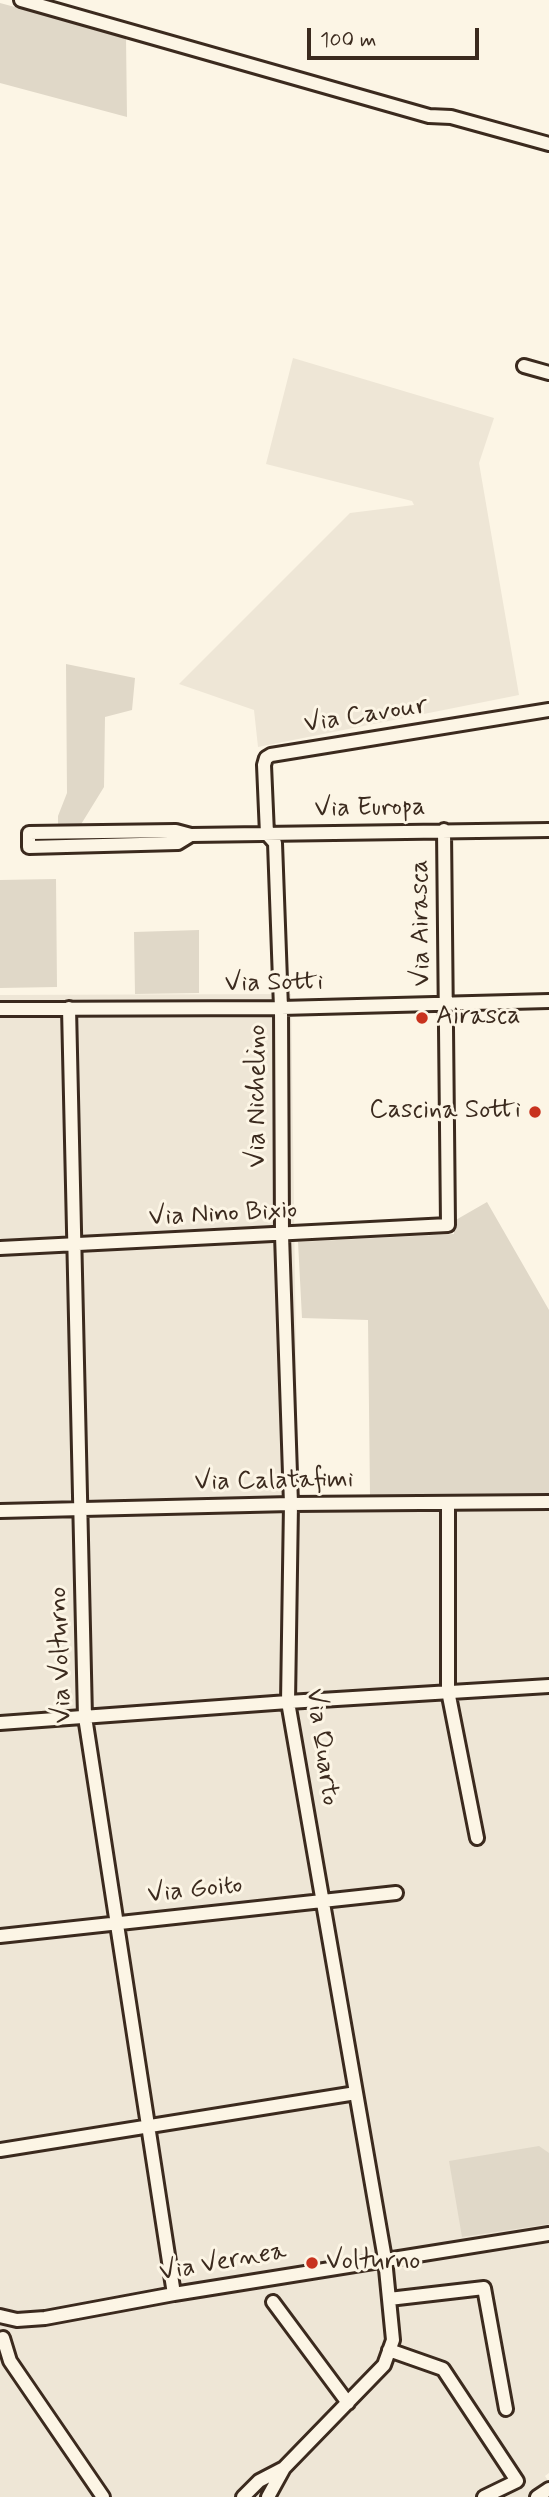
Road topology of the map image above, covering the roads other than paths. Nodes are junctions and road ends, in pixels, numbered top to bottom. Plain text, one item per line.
1 (21, 0) edge
2 (549, 144) edge
3 (524, 366) dead end
4 (549, 373) edge
5 (549, 710) edge
6 (444, 830) junction
7 (549, 830) edge
8 (267, 834) junction
9 (191, 835) junction
10 (549, 1001) edge
11 (446, 1002) junction
12 (69, 1007) junction
13 (281, 1007) junction
14 (0, 1009) edge
15 (448, 1225) joint
16 (282, 1235) junction
17 (74, 1245) junction
18 (0, 1248) edge
19 (549, 1502) edge
20 (448, 1503) junction
21 (291, 1504) junction
22 (79, 1509) junction
23 (0, 1510) edge
24 (549, 1686) edge
25 (448, 1691) junction
26 (288, 1702) junction
27 (85, 1717) junction
28 (0, 1723) edge
29 (477, 1838) dead end
30 (396, 1893) dead end
31 (322, 1900) junction
32 (117, 1923) junction
33 (0, 1936) edge
34 (356, 2093) junction
35 (149, 2128) junction
36 (0, 2150) edge
37 (549, 2234) edge
38 (385, 2259) junction
39 (174, 2294) junction
40 (388, 2299) junction
41 (273, 2302) dead end
42 (0, 2317) edge
43 (30, 2320) junction
44 (2, 2338) edge
45 (389, 2350) junction
46 (5, 2358) edge
47 (348, 2403) junction
48 (506, 2409) dead end
49 (284, 2468) junction
50 (549, 2489) edge
51 (103, 2497) edge
52 (243, 2497) edge
53 (268, 2497) edge
54 (484, 2497) edge
55 (537, 2497) edge

1 - 2 street
3 - 4 street
5 - 8 street, Via Cavour
6 - 7 street, Via Europa
6 - 8 street, Via Europa
6 - 11 street, Via Airasca
8 - 9 street, Via Europa
8 - 13 street, Via Nichelino
9 - 9 street, Via Europa
10 - 11 street, Via Sotti
11 - 13 street, Via Sotti
11 - 15 street, Via Airasca
12 - 13 street, Via Sotti
12 - 14 street, Via Sotti
12 - 17 street, Via Volturno
13 - 16 street, Via Nichelino
15 - 16 street, Via Nino Bixio
16 - 17 street, Via Nino Bixio
16 - 21 street, Via Quarto
17 - 18 street, Via Nino Bixio
17 - 22 street, Via Volturno
19 - 20 street, Via Calatafimi
20 - 21 street, Via Calatafimi
20 - 25 street
21 - 22 street, Via Calatafimi
21 - 26 street, Via Quarto
22 - 23 street, Via Calatafimi
22 - 27 street, Via Volturno
24 - 25 street
25 - 26 street
25 - 29 street
26 - 27 street
26 - 31 street, Via Quarto
27 - 28 street
27 - 32 street, Via Volturno
30 - 31 street, Via Goito
31 - 32 street, Via Goito
31 - 34 street, Via Quarto
32 - 33 street, Via Goito
32 - 35 street, Via Volturno
34 - 35 street
34 - 38 street, Via Quarto
35 - 36 street
35 - 39 street, Via Volturno
37 - 38 street, Via Vernea
38 - 39 street, Via Vernea
38 - 40 street, Via Quarto
39 - 43 street, Via Vernea
40 - 45 street, Via Quarto
40 - 48 street
41 - 47 street
42 - 43 street
42 - 44 street
43 - 44 street
44 - 46 street
45 - 47 street
45 - 54 street
46 - 51 street
47 - 49 street
49 - 52 street
49 - 53 street
50 - 55 street

